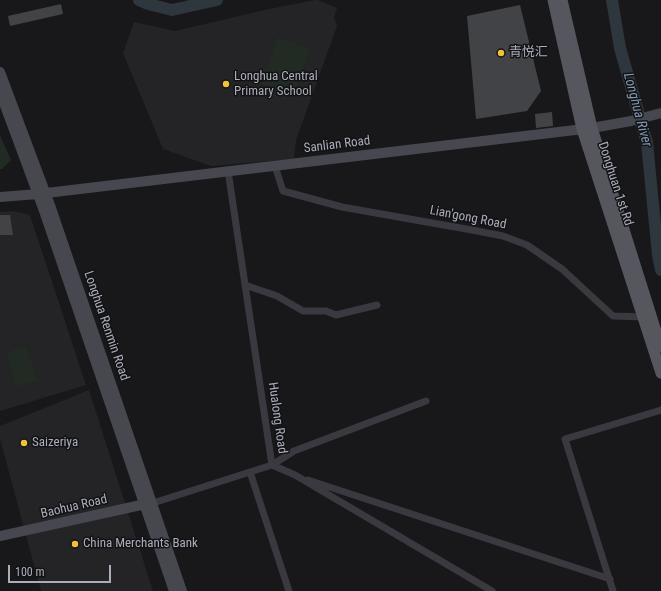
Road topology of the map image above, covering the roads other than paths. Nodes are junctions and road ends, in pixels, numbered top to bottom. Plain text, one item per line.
1 (553, 0) edge
2 (562, 0) edge
3 (0, 72) edge
4 (0, 92) edge
5 (659, 113) edge
6 (587, 128) junction
7 (275, 166) junction
8 (228, 171) junction
9 (42, 194) junction
10 (0, 197) edge
11 (245, 286) junction
12 (377, 305) dead end
13 (648, 317) junction
14 (661, 347) edge
15 (661, 373) edge
16 (426, 401) dead end
17 (661, 410) edge
18 (272, 465) junction
19 (250, 472) junction
20 (294, 475) junction
21 (149, 504) junction
22 (0, 536) edge
23 (610, 580) junction
24 (174, 591) edge
25 (182, 591) edge
26 (289, 591) edge
27 (492, 591) edge
28 (612, 591) edge

1 - 6 main road, Donghuan 1st Rd
2 - 6 main road, Donghuan 1st Rd
3 - 9 street, Longhua Renmin Road
4 - 9 street, Longhua Renmin Road
5 - 6 street, Sanlian Road
6 - 7 street, Sanlian Road
6 - 13 main road, Donghuan 1st Rd
7 - 8 street, Sanlian Road
7 - 13 street, Lian'gong Road
8 - 9 street, Sanlian Road
8 - 11 street, Hualong Road
9 - 10 street, Sanlian Road
9 - 21 street, Longhua Renmin Road
11 - 12 street
11 - 18 street, Hualong Road
13 - 14 main road, Donghuan 1st Rd
13 - 15 main road, Donghuan 1st Rd
16 - 18 street
17 - 23 street
18 - 19 street
18 - 20 street, Hualong Road
19 - 21 street
19 - 26 street
20 - 23 street
20 - 27 street, Hualong Road
21 - 22 street, Baohua Road
21 - 24 street, Longhua Renmin Road
21 - 25 street, Longhua Renmin Road
23 - 28 street

